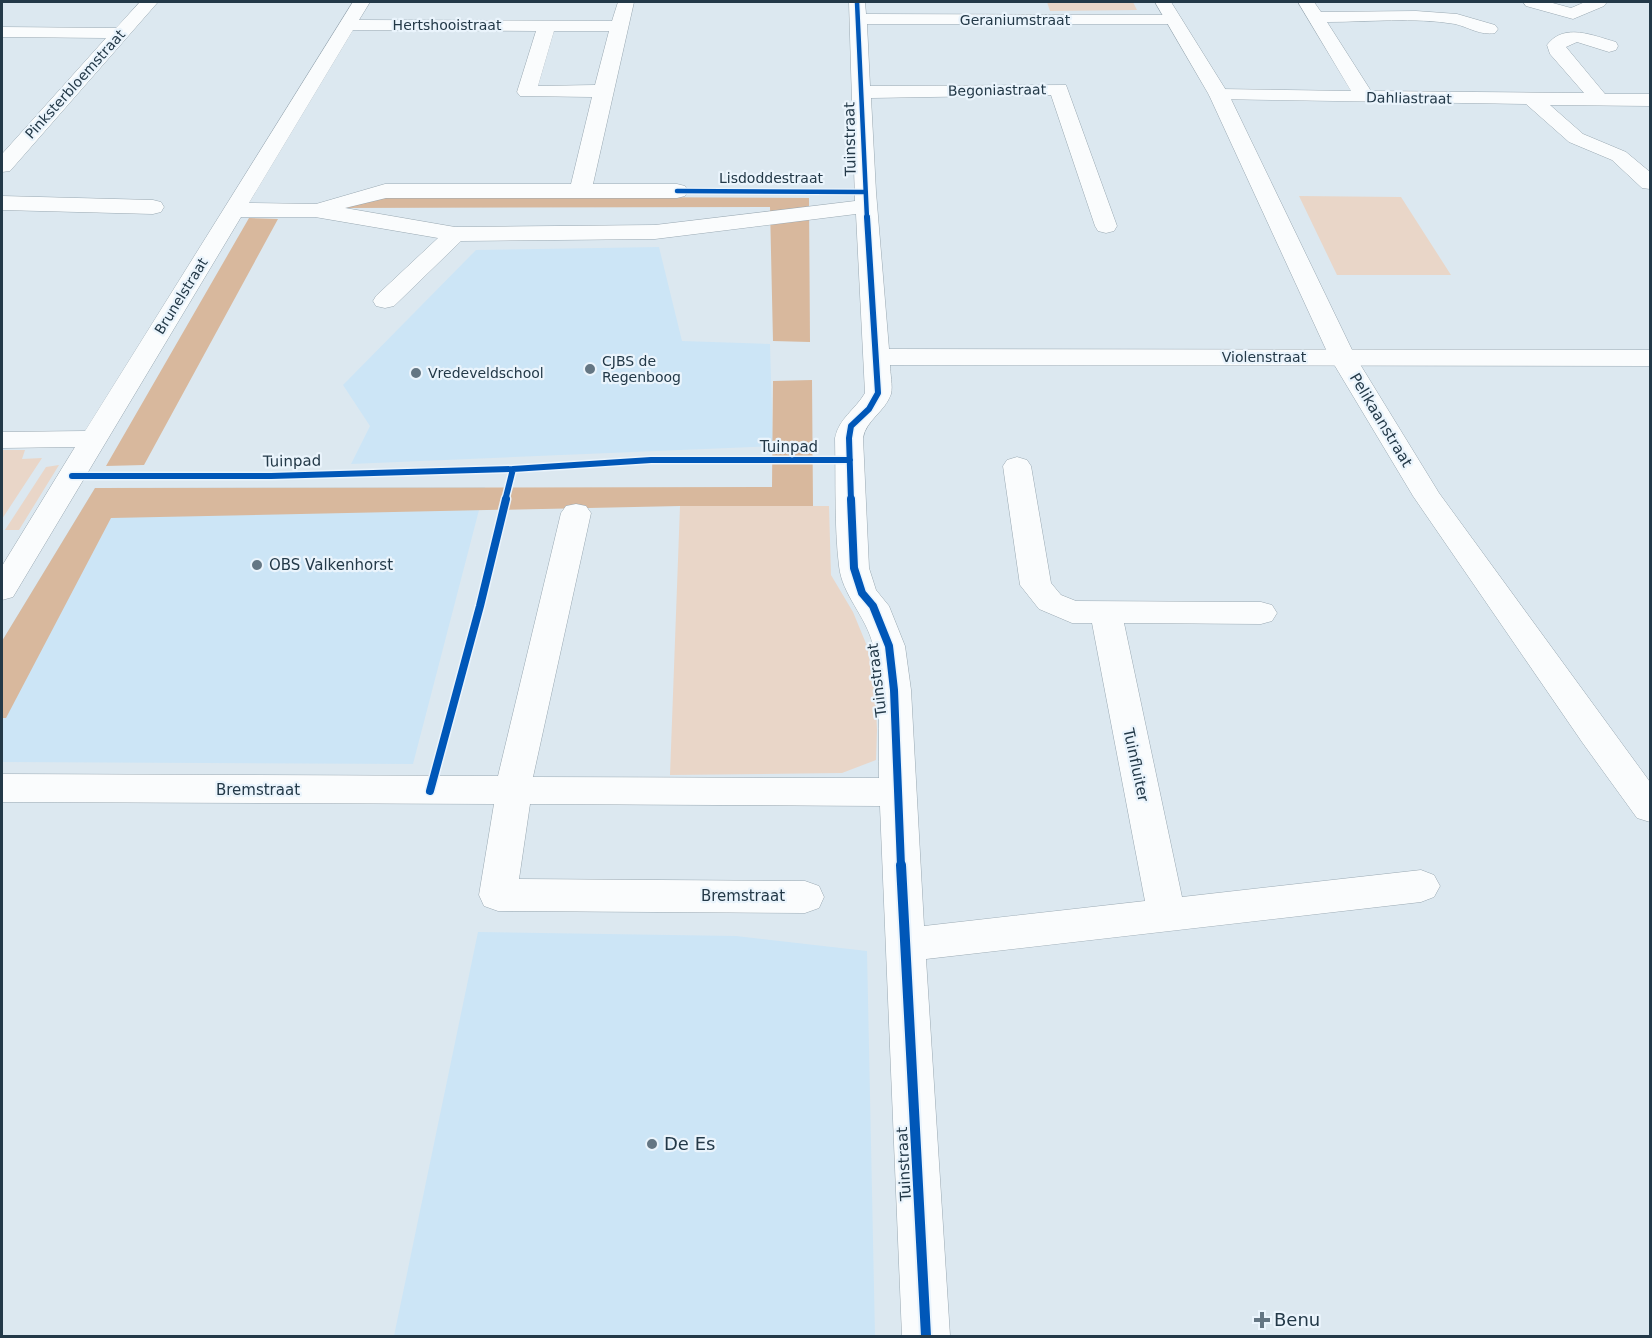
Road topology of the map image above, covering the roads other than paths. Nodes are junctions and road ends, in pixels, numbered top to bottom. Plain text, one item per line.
1 (149, 2) edge
2 (361, 2) edge
3 (626, 2) edge
4 (1405, 2) edge
5 (1532, 2) edge
6 (1598, 2) edge
7 (1311, 9) edge
8 (857, 10) edge
9 (1168, 11) edge
10 (1416, 16) junction
11 (346, 25) junction
12 (547, 26) junction
13 (621, 26) junction
14 (1489, 29) dead end
15 (2, 32) edge
16 (121, 33) junction
17 (1609, 46) dead end
18 (603, 91) junction
19 (862, 92) junction
20 (1219, 95) junction
21 (1365, 97) junction
22 (1531, 99) junction
23 (1599, 99) junction
24 (1650, 100) edge
25 (9, 150) edge
26 (2, 166) edge
27 (1650, 183) edge
28 (581, 190) junction
29 (677, 191) dead end
30 (2, 203) edge
31 (866, 206) junction
32 (153, 207) dead end
33 (234, 210) junction
34 (315, 210) junction
35 (1106, 226) dead end
36 (455, 234) junction
37 (385, 301) dead end
38 (1342, 356) junction
39 (877, 357) junction
40 (1650, 358) edge
41 (92, 439) junction
42 (2, 440) edge
43 (1017, 466) dead end
44 (576, 513) dead end
45 (2, 590) edge
46 (1261, 613) dead end
47 (1106, 614) junction
48 (2, 788) edge
49 (514, 790) junction
50 (897, 792) junction
51 (1650, 808) edge
52 (1421, 886) dead end
53 (805, 897) dead end
54 (1167, 916) junction
55 (907, 944) junction
56 (926, 1336) edge

1 - 16 street, Pinksterbloemstraat
2 - 11 street, Brunelstraat
3 - 13 street
4 - 10 street
5 - 6 street
7 - 10 street
7 - 21 street
8 - 9 street, Geraniumstraat
8 - 19 street, Tuinstraat
9 - 20 street, Pelikaanstraat
10 - 14 street
11 - 12 street, Hertshooistraat
11 - 33 street, Brunelstraat
12 - 13 street, Hertshooistraat
12 - 18 street
13 - 18 street
15 - 16 street
16 - 25 street, Pinksterbloemstraat
17 - 23 street
18 - 28 street
19 - 31 street, Tuinstraat
19 - 35 street, Begoniastraat
20 - 21 street, Dahliastraat
20 - 38 street, Pelikaanstraat
21 - 22 street, Dahliastraat
22 - 23 street, Dahliastraat
22 - 27 street
23 - 24 street, Dahliastraat
25 - 26 street, Pinksterbloemstraat
28 - 29 street
28 - 34 street
30 - 32 street
31 - 36 street
31 - 39 street, Tuinstraat
33 - 34 street
33 - 41 street, Brunelstraat
34 - 36 street
36 - 37 street
38 - 39 street, Violenstraat
38 - 40 street, Violenstraat
38 - 51 street, Pelikaanstraat
39 - 50 street, Tuinstraat
41 - 42 street
41 - 45 street, Brunelstraat
43 - 47 street
44 - 49 street, Bremstraat
46 - 47 street
47 - 54 street, Tuinfluiter
48 - 49 street, Bremstraat
49 - 50 street, Bremstraat
49 - 53 street, Bremstraat
50 - 55 street, Tuinstraat
52 - 54 street
54 - 55 street
55 - 56 street, Tuinstraat

